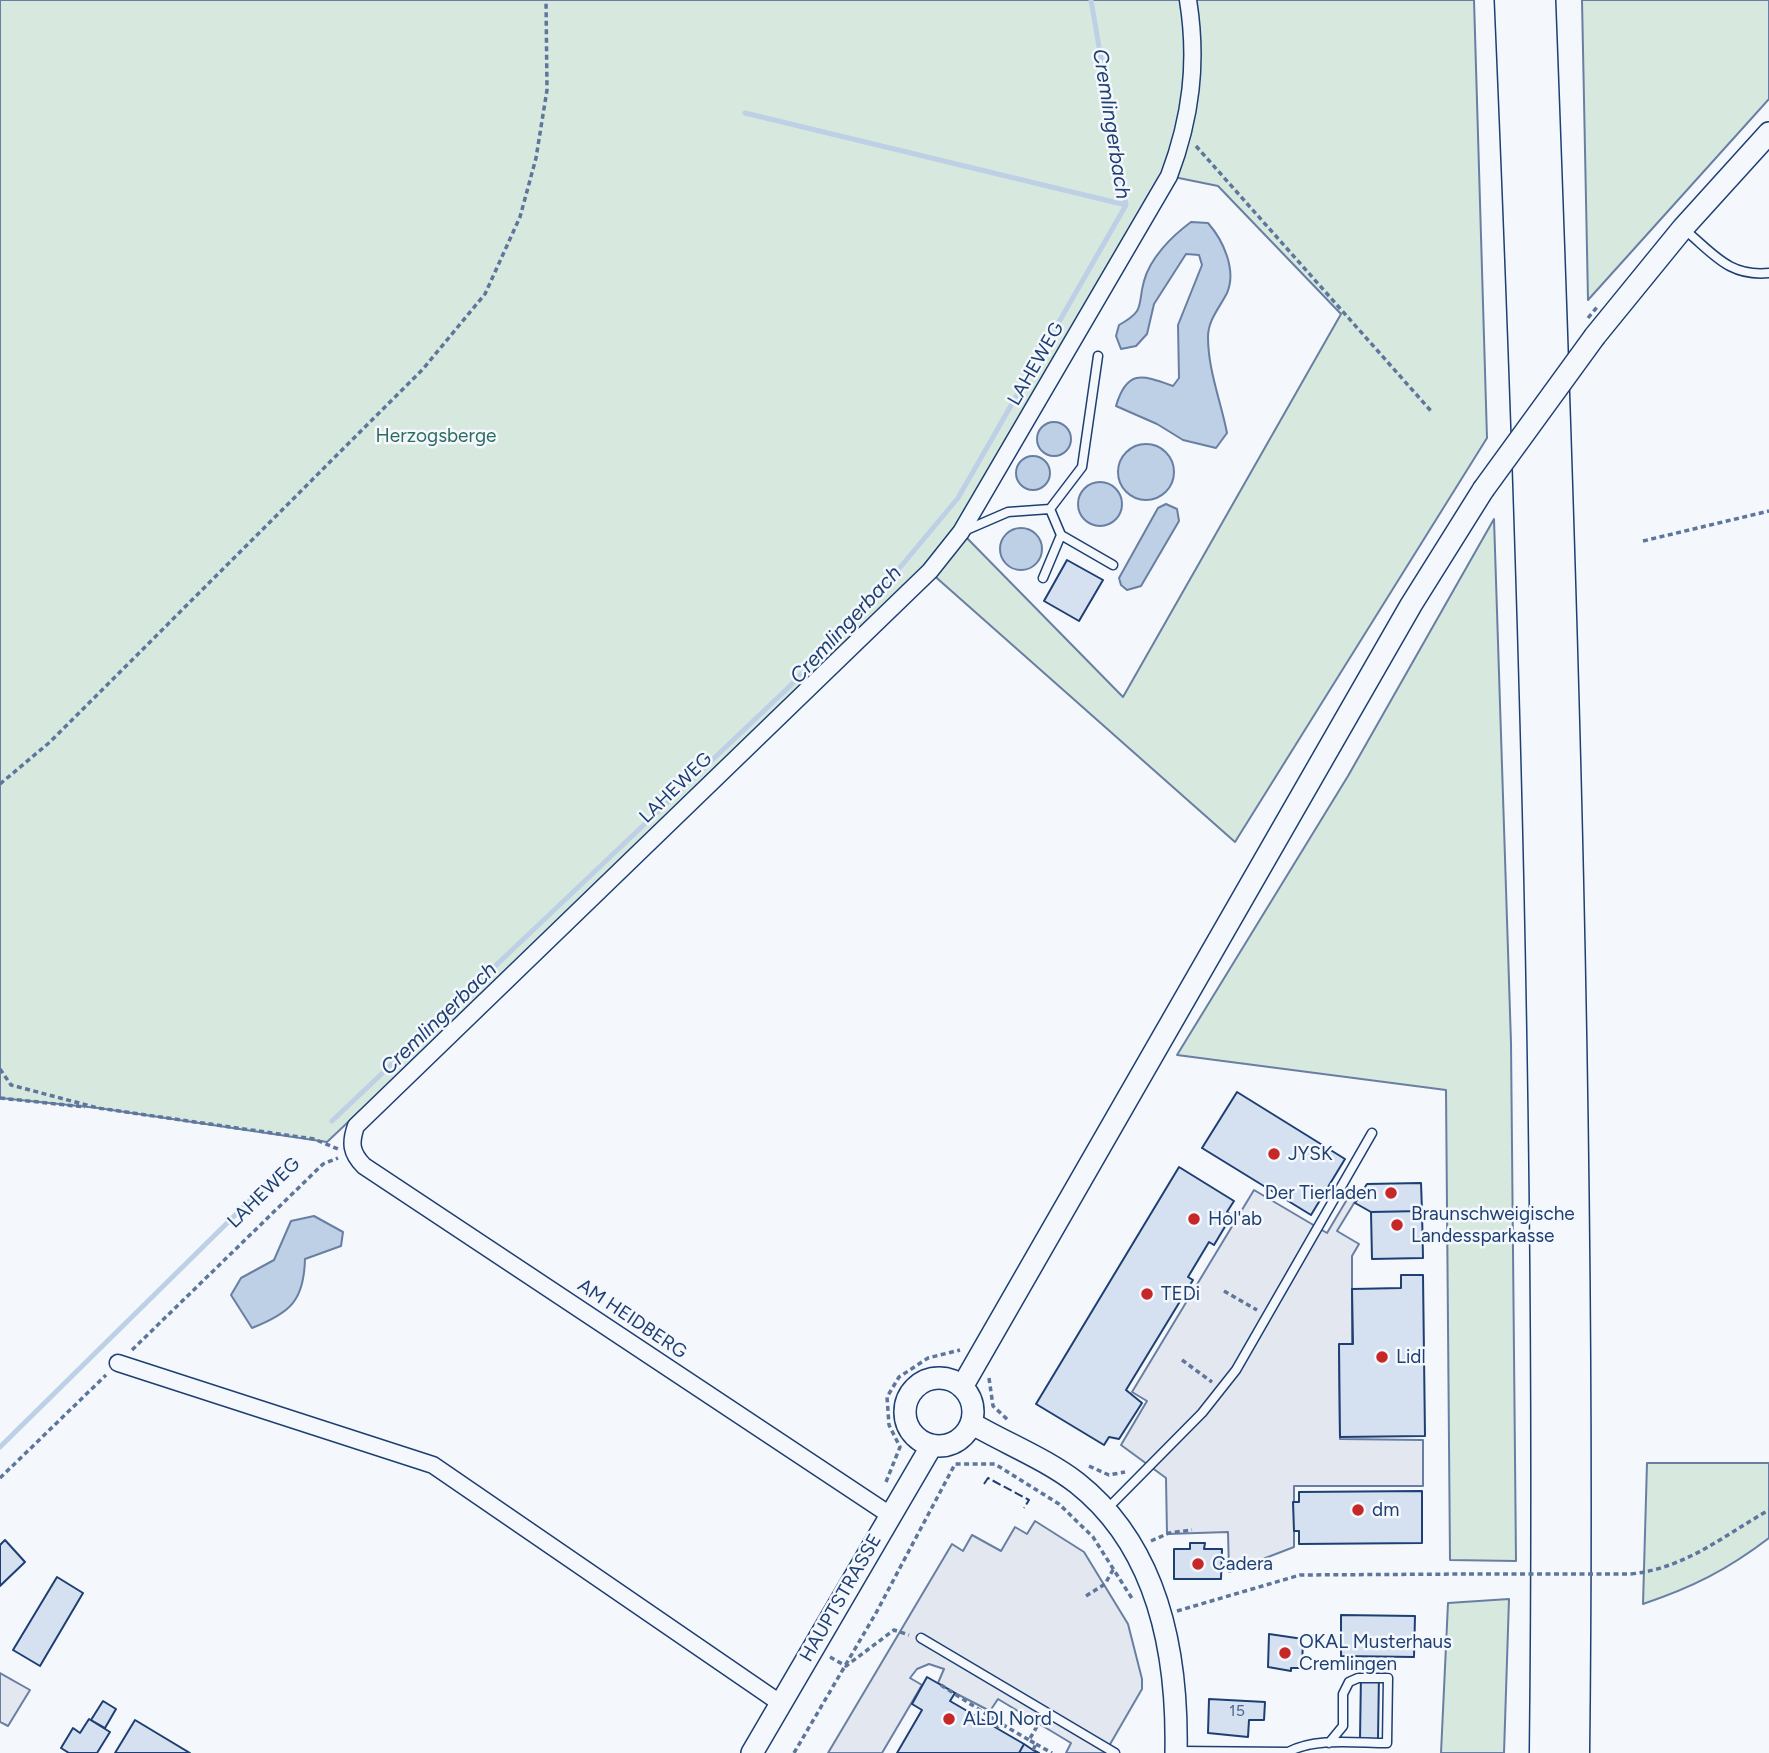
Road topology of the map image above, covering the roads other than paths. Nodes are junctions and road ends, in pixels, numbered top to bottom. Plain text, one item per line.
1 (1188, 0) edge
2 (1503, 0) edge
3 (1510, 0) edge
4 (1540, 0) edge
5 (1512, 37) junction
6 (1769, 133) edge
7 (1683, 228) junction
8 (1769, 273) edge
9 (1098, 356) dead end
10 (1050, 509) junction
11 (961, 532) junction
12 (1060, 535) junction
13 (1113, 565) dead end
14 (1043, 578) dead end
15 (1372, 1133) dead end
16 (354, 1154) joint
17 (118, 1363) road end
18 (962, 1387) junction
19 (971, 1423) junction
20 (932, 1445) junction
21 (1105, 1511) junction
22 (890, 1515) junction
23 (921, 1638) road end
24 (780, 1703) junction
25 (1329, 1743) junction
26 (1176, 1752) edge
27 (752, 1753) edge
28 (1115, 1753) edge
29 (1288, 1753) edge
30 (1545, 1753) edge
31 (1574, 1753) edge

1 - 11 street, LAHEWEG
2 - 5 highway
3 - 5 highway
4 - 31 highway
5 - 30 highway
6 - 7 street
7 - 8 lane
7 - 18 street, bridge
9 - 10 lane
10 - 11 lane
10 - 12 lane
11 - 16 street, LAHEWEG
12 - 13 lane
12 - 14 lane
15 - 21 lane
16 - 22 street, AM HEIDBERG
17 - 24 street
18 - 19 street
18 - 20 street
19 - 20 street
19 - 21 street
20 - 22 street, HAUPTSTRASSE
21 - 26 street
22 - 24 street, HAUPTSTRASSE
23 - 28 lane
24 - 27 street, HAUPTSTRASSE
25 - 25 lane
25 - 29 lane
26 - 29 lane

